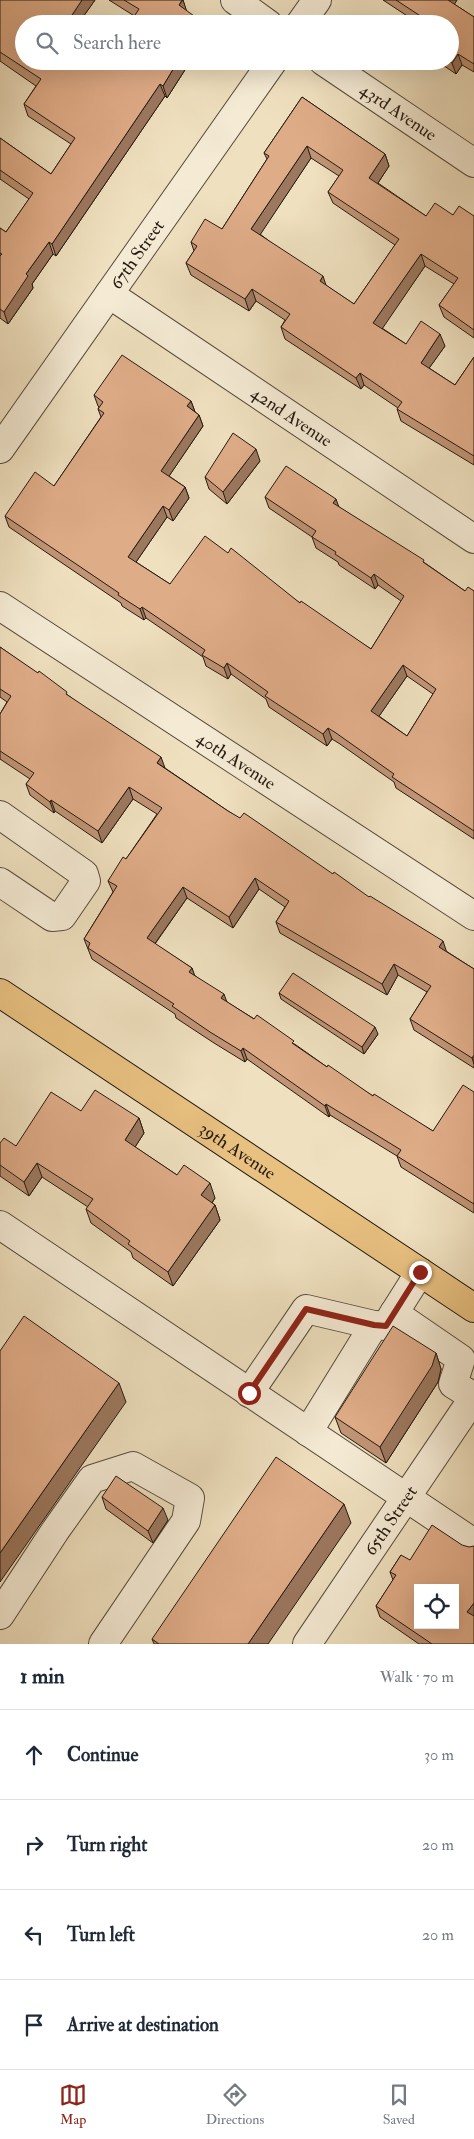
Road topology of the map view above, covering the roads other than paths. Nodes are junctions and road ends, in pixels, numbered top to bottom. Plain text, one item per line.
1 (234, 0) edge
2 (317, 0) edge
3 (255, 15) edge
4 (306, 15) edge
5 (267, 70) edge
6 (336, 70) edge
7 (474, 163) edge
8 (109, 294) junction
9 (8, 422) edge
10 (0, 450) edge
11 (474, 539) edge
12 (0, 606) edge
13 (0, 815) edge
14 (0, 882) edge
15 (474, 916) edge
16 (0, 993) edge
17 (0, 1225) edge
18 (420, 1272) junction
19 (474, 1308) edge
20 (384, 1319) junction
21 (249, 1393) junction
22 (474, 1397) edge
23 (308, 1432) junction
24 (406, 1498) junction
25 (474, 1543) edge
26 (0, 1615) edge
27 (103, 1644) edge
28 (307, 1644) edge

1 - 3 street
2 - 4 street
5 - 8 street, 67th Street
6 - 7 street, 43rd Avenue
8 - 9 street, 67th Street
8 - 11 street, 42nd Avenue
9 - 10 street, 67th Street
12 - 15 street, 40th Avenue
13 - 14 street
16 - 18 main road, 39th Avenue
17 - 21 street
18 - 19 main road, 39th Avenue
18 - 20 street
20 - 21 street
20 - 22 street
20 - 23 street
21 - 23 street
22 - 24 street, 65th Street
23 - 24 street
24 - 25 street
24 - 28 street, 65th Street
26 - 27 street

